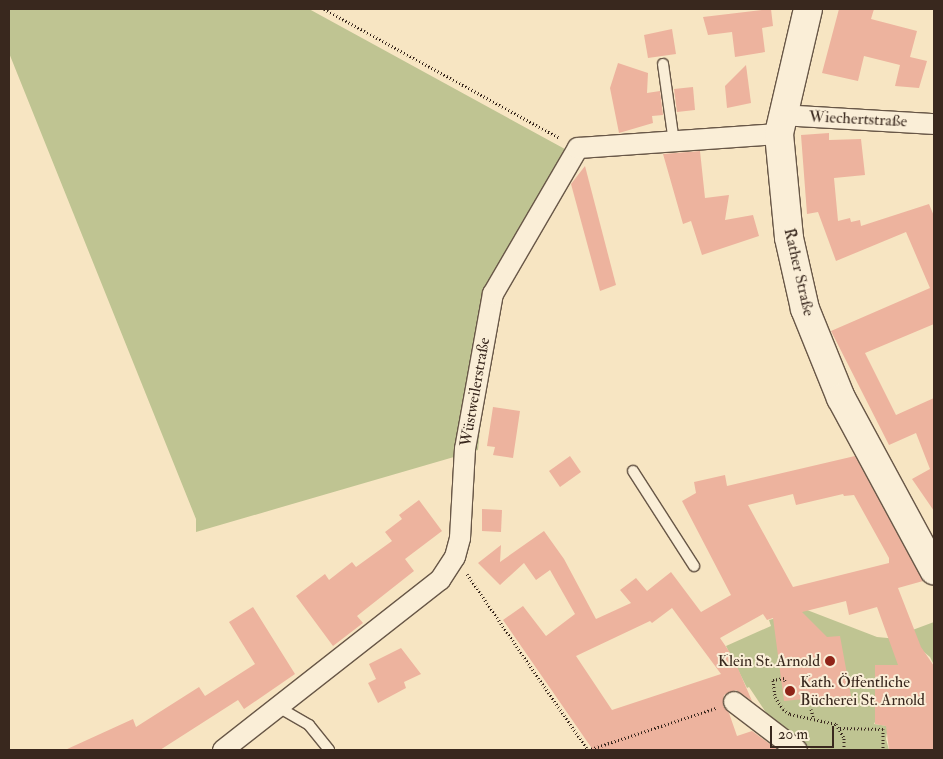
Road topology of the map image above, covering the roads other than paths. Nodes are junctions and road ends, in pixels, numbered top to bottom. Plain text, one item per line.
1 (808, 9) edge
2 (663, 64) dead end
3 (934, 124) edge
4 (780, 125) junction
5 (674, 142) junction
6 (633, 471) dead end
7 (694, 566) dead end
8 (934, 570) edge
9 (734, 702) road end
10 (278, 707) junction
11 (223, 750) edge
12 (329, 750) edge
13 (797, 750) edge

1 - 4 main road, Rather Straße
2 - 5 lane
3 - 4 street, Wiechertstraße
4 - 5 street
4 - 8 main road, Rather Straße
5 - 10 street, Wüstweilerstraße
6 - 7 lane
9 - 13 street
10 - 11 street, Wüstweilerstraße
10 - 12 lane

